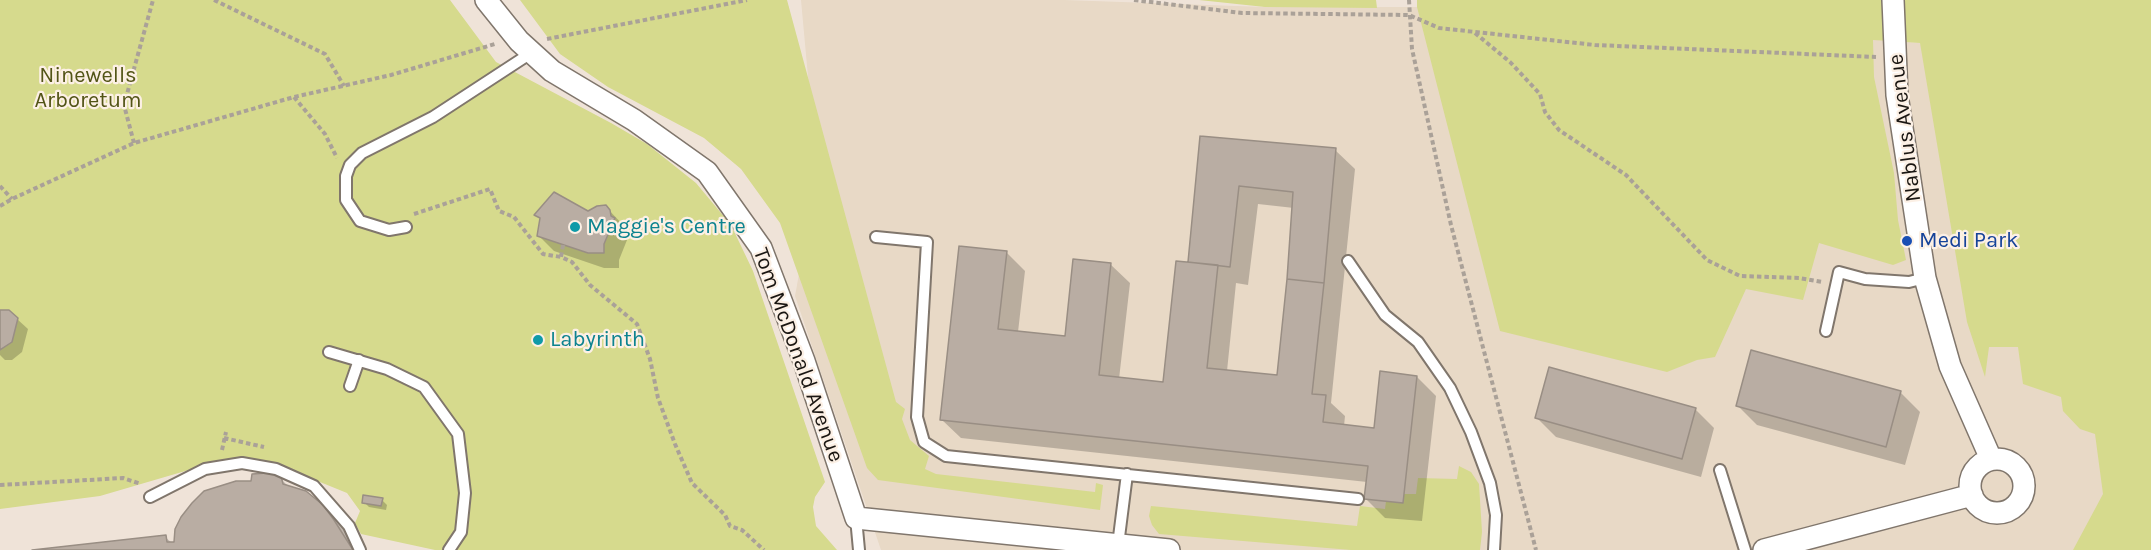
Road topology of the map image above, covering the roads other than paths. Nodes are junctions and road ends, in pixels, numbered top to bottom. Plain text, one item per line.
1 (486, 0) edge
2 (1893, 0) edge
3 (524, 45) junction
4 (406, 227) dead end
5 (876, 237) dead end
6 (1348, 261) dead end
7 (1925, 278) junction
8 (1826, 331) dead end
9 (329, 352) dead end
10 (358, 360) junction
11 (350, 386) dead end
12 (1991, 459) junction
13 (1720, 470) dead end
14 (1127, 474) junction
15 (1972, 495) junction
16 (150, 497) road end
17 (1358, 499) dead end
18 (856, 518) junction
19 (1118, 544) junction
20 (360, 550) edge
21 (449, 550) edge
22 (859, 550) edge
23 (1169, 550) edge
24 (1494, 550) edge
25 (1745, 550) edge
26 (1764, 550) edge

1 - 3 street, Tom McDonald Avenue
2 - 7 street, Nablus Avenue
3 - 4 lane
3 - 18 street, Tom McDonald Avenue
5 - 14 lane
6 - 24 lane
7 - 8 lane
7 - 12 street, Nablus Avenue
9 - 10 lane
10 - 11 lane
10 - 21 lane
12 - 15 street
12 - 15 street
13 - 25 lane
14 - 17 lane
14 - 19 lane
15 - 26 street
16 - 20 lane
18 - 19 street
18 - 22 lane
19 - 23 street

